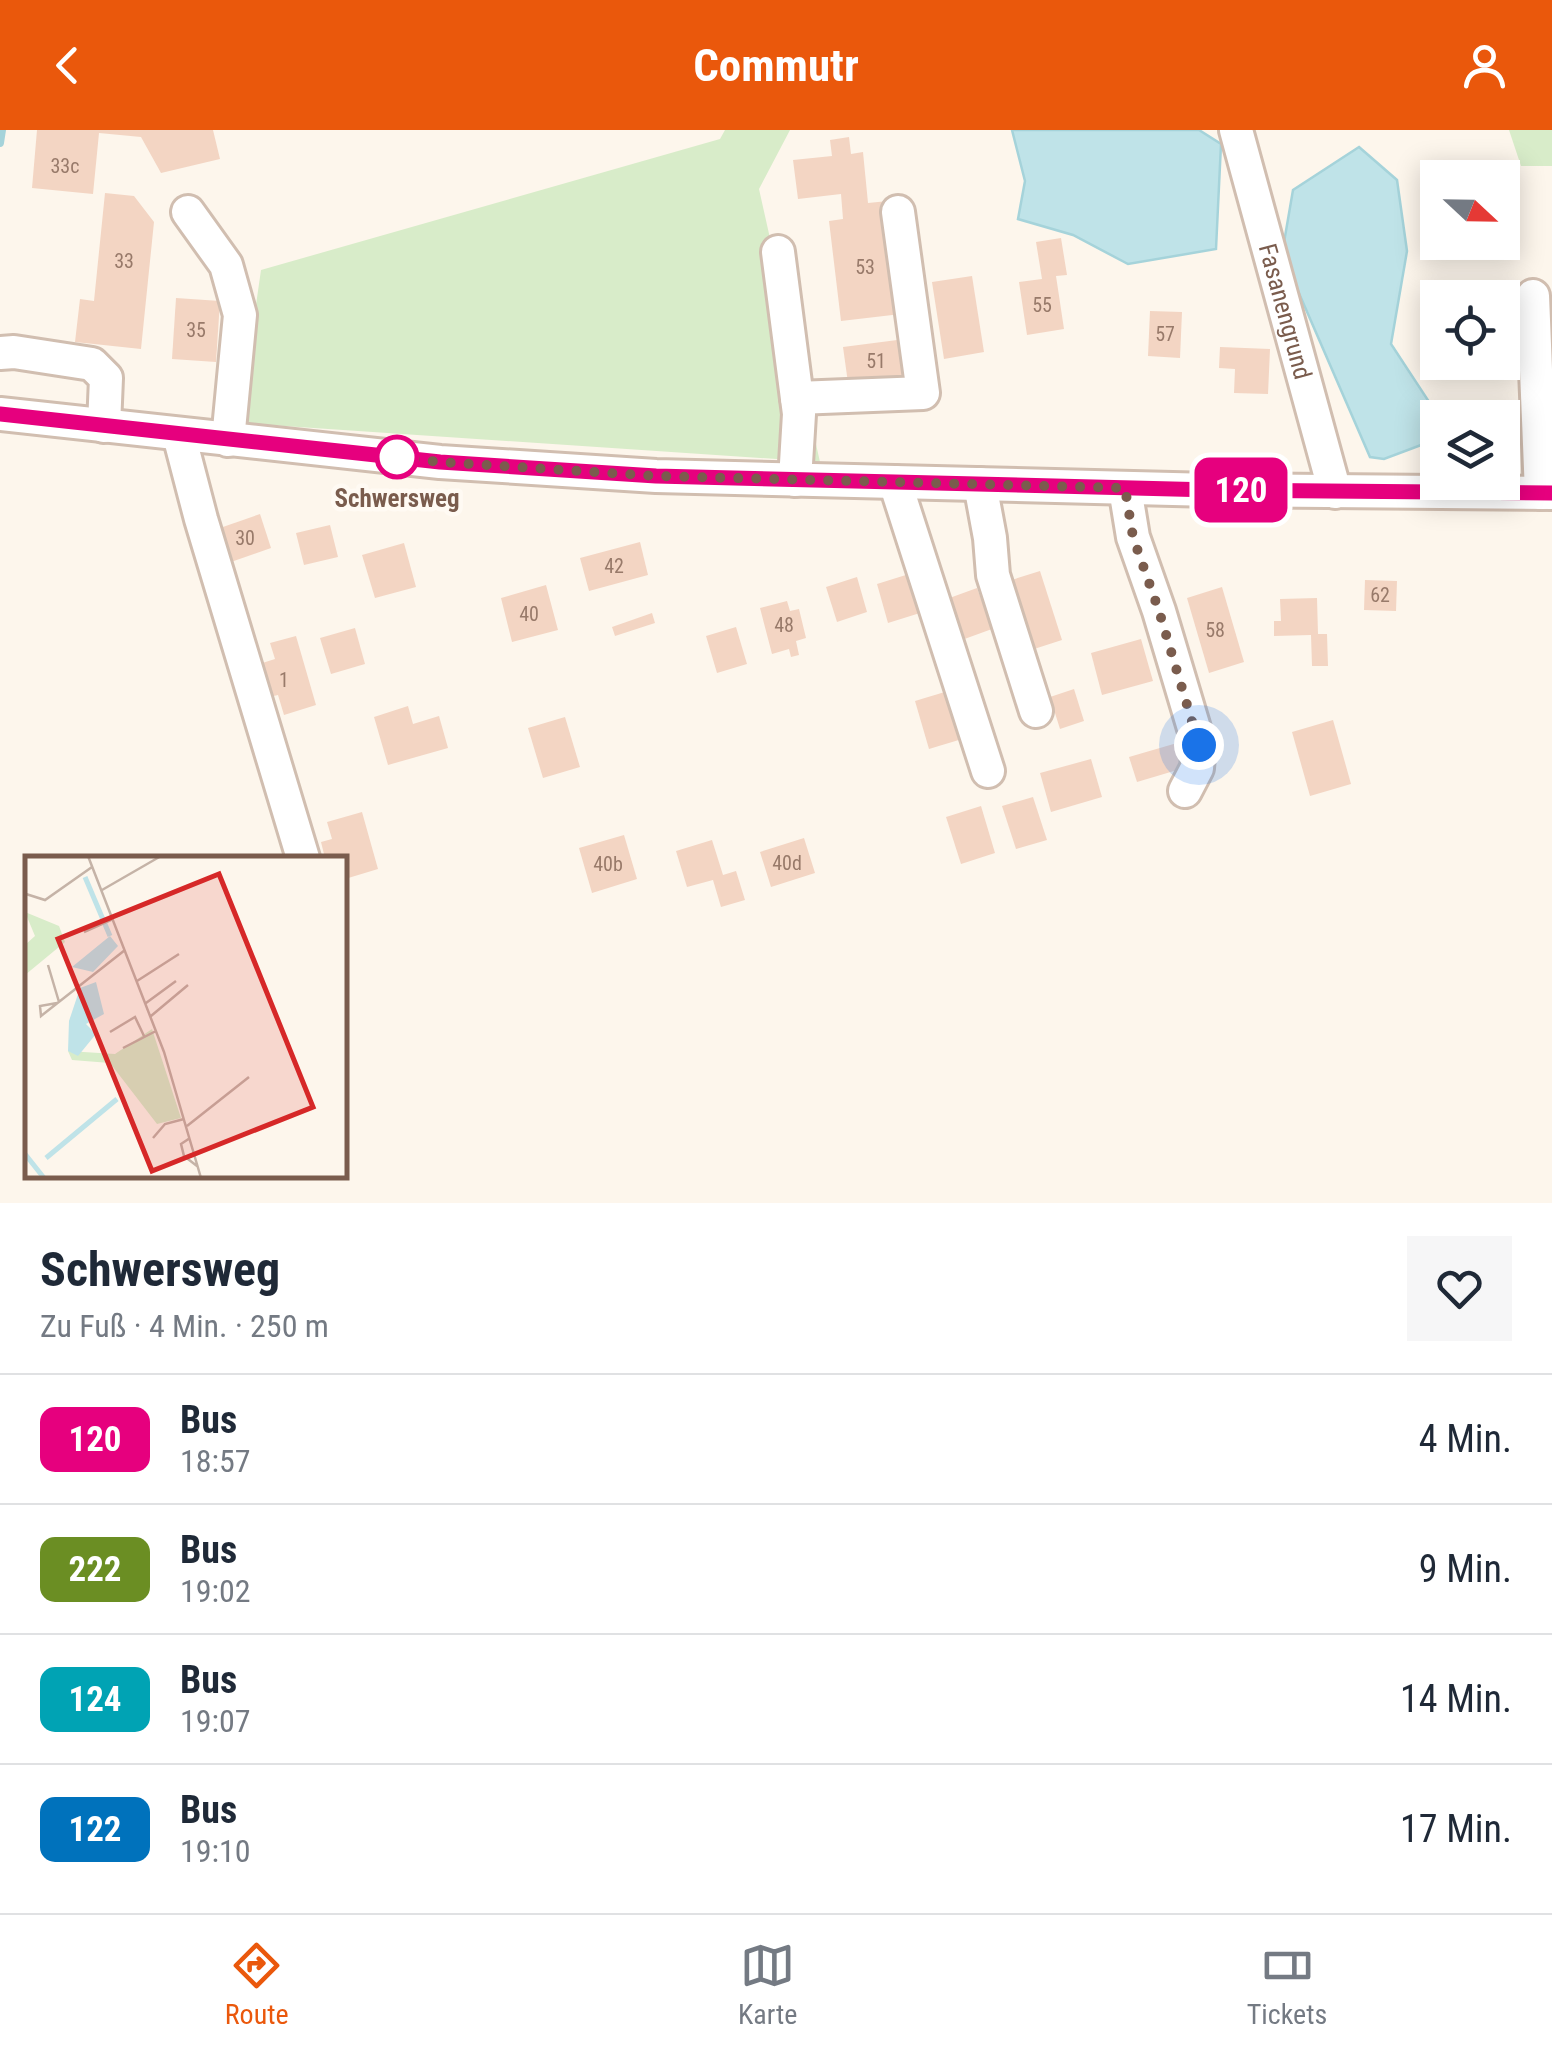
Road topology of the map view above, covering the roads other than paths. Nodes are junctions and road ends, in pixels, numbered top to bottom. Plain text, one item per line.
1 (1236, 130) edge
2 (188, 212) dead end
3 (898, 212) dead end
4 (778, 252) dead end
5 (1533, 296) dead end
6 (0, 353) edge
7 (797, 398) junction
8 (0, 414) edge
9 (104, 426) junction
10 (179, 434) junction
11 (228, 440) junction
12 (794, 480) junction
13 (895, 482) junction
14 (980, 484) junction
15 (1125, 488) junction
16 (1335, 492) junction
17 (1546, 493) edge
18 (1036, 711) dead end
19 (988, 771) dead end
20 (1185, 790) dead end
21 (302, 856) edge

1 - 16 street, Fasanengrund
2 - 11 street
3 - 7 street
4 - 7 street
5 - 17 street
6 - 9 street
7 - 12 street
8 - 9 street
9 - 10 street
10 - 11 street
10 - 21 street
11 - 12 street
12 - 13 street
13 - 14 street
13 - 19 street
14 - 15 street
14 - 18 street
15 - 16 street
15 - 20 street
16 - 17 street

